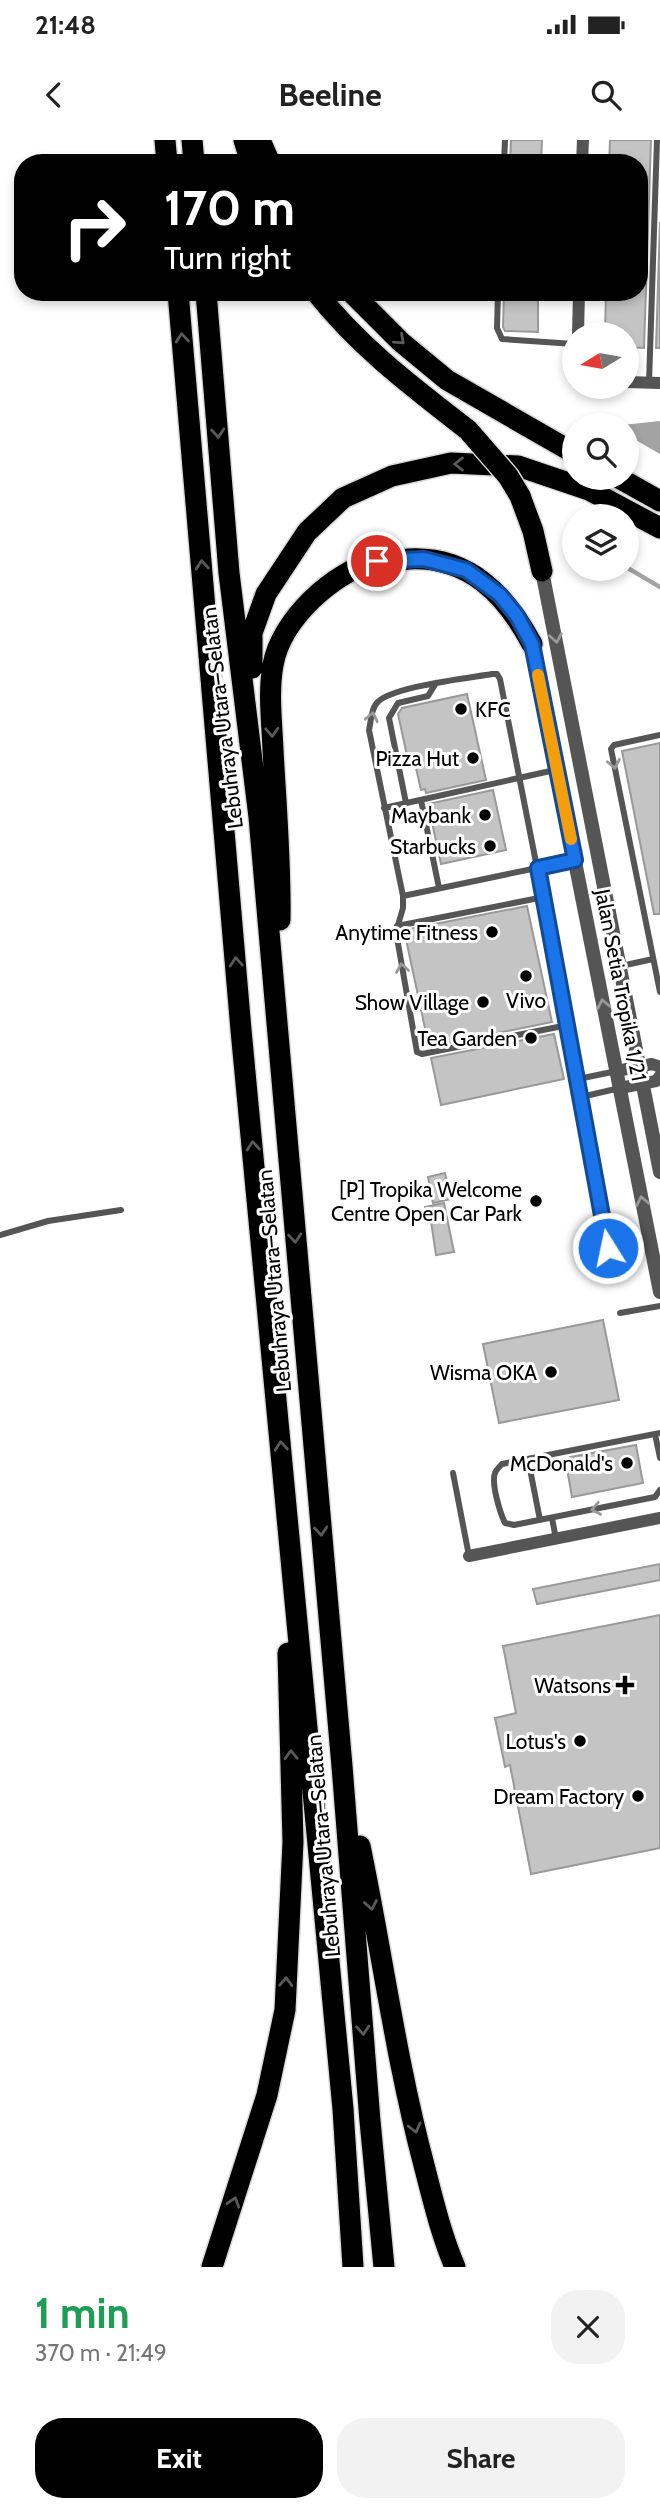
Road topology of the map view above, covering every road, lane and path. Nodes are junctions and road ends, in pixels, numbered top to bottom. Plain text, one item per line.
1 (657, 140) edge
2 (179, 301) edge
3 (207, 301) edge
4 (324, 301) edge
5 (360, 301) edge
6 (498, 301) edge
7 (579, 301) edge
8 (578, 322) edge
9 (562, 343) edge
10 (655, 383) edge
11 (562, 446) edge
12 (639, 489) edge
13 (660, 500) edge
14 (660, 528) edge
15 (542, 571) joint
16 (532, 644) joint
17 (436, 683) junction
18 (660, 735) edge
19 (557, 770) junction
20 (520, 778) junction
21 (421, 800) junction
22 (406, 803) junction
23 (384, 808) junction
24 (259, 817) junction
25 (575, 860) junction
26 (538, 868) junction
27 (439, 888) junction
28 (403, 896) junction
29 (544, 897) junction
30 (397, 926) junction
31 (653, 959) junction
32 (620, 966) junction
33 (660, 992) edge
34 (277, 1023) junction
35 (568, 1025) junction
36 (639, 1066) junction
37 (660, 1067) edge
38 (617, 1071) junction
39 (660, 1076) edge
40 (578, 1079) junction
41 (643, 1084) junction
42 (620, 1088) junction
43 (581, 1097) junction
44 (660, 1172) edge
45 (121, 1210) dead end
46 (0, 1236) edge
47 (650, 1238) junction
48 (608, 1248) junction
49 (614, 1278) dead end
50 (660, 1292) edge
51 (660, 1306) edge
52 (620, 1313) dead end
53 (658, 1433) edge
54 (660, 1458) edge
55 (528, 1459) junction
56 (453, 1473) dead end
57 (660, 1490) edge
58 (288, 1514) junction
59 (552, 1518) junction
60 (660, 1518) edge
61 (540, 1520) junction
62 (556, 1539) junction
63 (469, 1556) joint
64 (342, 1766) junction
65 (212, 2267) edge
66 (353, 2267) edge
67 (384, 2267) edge
68 (455, 2267) edge

1 - 10 lane
58 -> 2 highway, Lebuhraya Utara–Selatan
3 -> 24 highway, Lebuhraya Utara–Selatan
4 - 15 highway, bridge
5 -> 11 highway
6 - 9 lane
7 - 8 street
12 - 13 highway
14 -> 24 highway
15 -> 32 street, Jalan Setia Tropika 1/21
16 - 19 street, Jalan Setia Tropika 1/21
16 -> 34 highway
17 - 20 lane
17 - 22 lane
23 -> 17 lane
18 -> 31 lane
19 - 20 lane
19 - 25 street, Jalan Setia Tropika 1/21
20 - 21 lane
20 - 26 lane
21 - 22 lane
21 - 27 lane
22 - 23 lane
23 - 28 lane
24 - 34 highway, Lebuhraya Utara–Selatan
25 - 26 lane
38 -> 25 street, Jalan Setia Tropika 1/21
26 - 27 lane
26 - 29 lane
27 - 28 lane
28 - 30 lane
29 - 30 lane
29 - 35 lane
35 -> 30 lane
31 - 32 lane
31 - 33 lane
32 - 36 street, Jalan Setia Tropika 1/21
34 -> 64 highway, Lebuhraya Utara–Selatan
35 - 40 lane
36 - 37 street
36 - 38 street
36 - 41 street, Jalan Setia Tropika 1/21
38 - 40 lane
38 - 42 street, Jalan Setia Tropika 1/21
39 - 41 street
40 - 43 lane
41 - 42 street
41 - 44 street, Jalan Setia Tropika 1/21
42 - 43 lane
47 -> 42 street, Jalan Setia Tropika 1/21
43 - 48 lane
45 - 46 lane
47 - 48 lane
47 - 50 street, Jalan Setia Tropika 1/21
48 - 49 lane
51 - 52 lane
53 - 54 lane
53 - 55 lane
55 - 61 lane
55 - 61 lane
56 - 63 lane
57 -> 59 lane
65 -> 58 highway
58 - 66 highway, Lebuhraya Utara–Selatan
59 - 61 lane
59 - 62 lane
60 - 62 street
62 - 63 street
64 -> 67 highway, Lebuhraya Utara–Selatan
64 -> 68 highway

